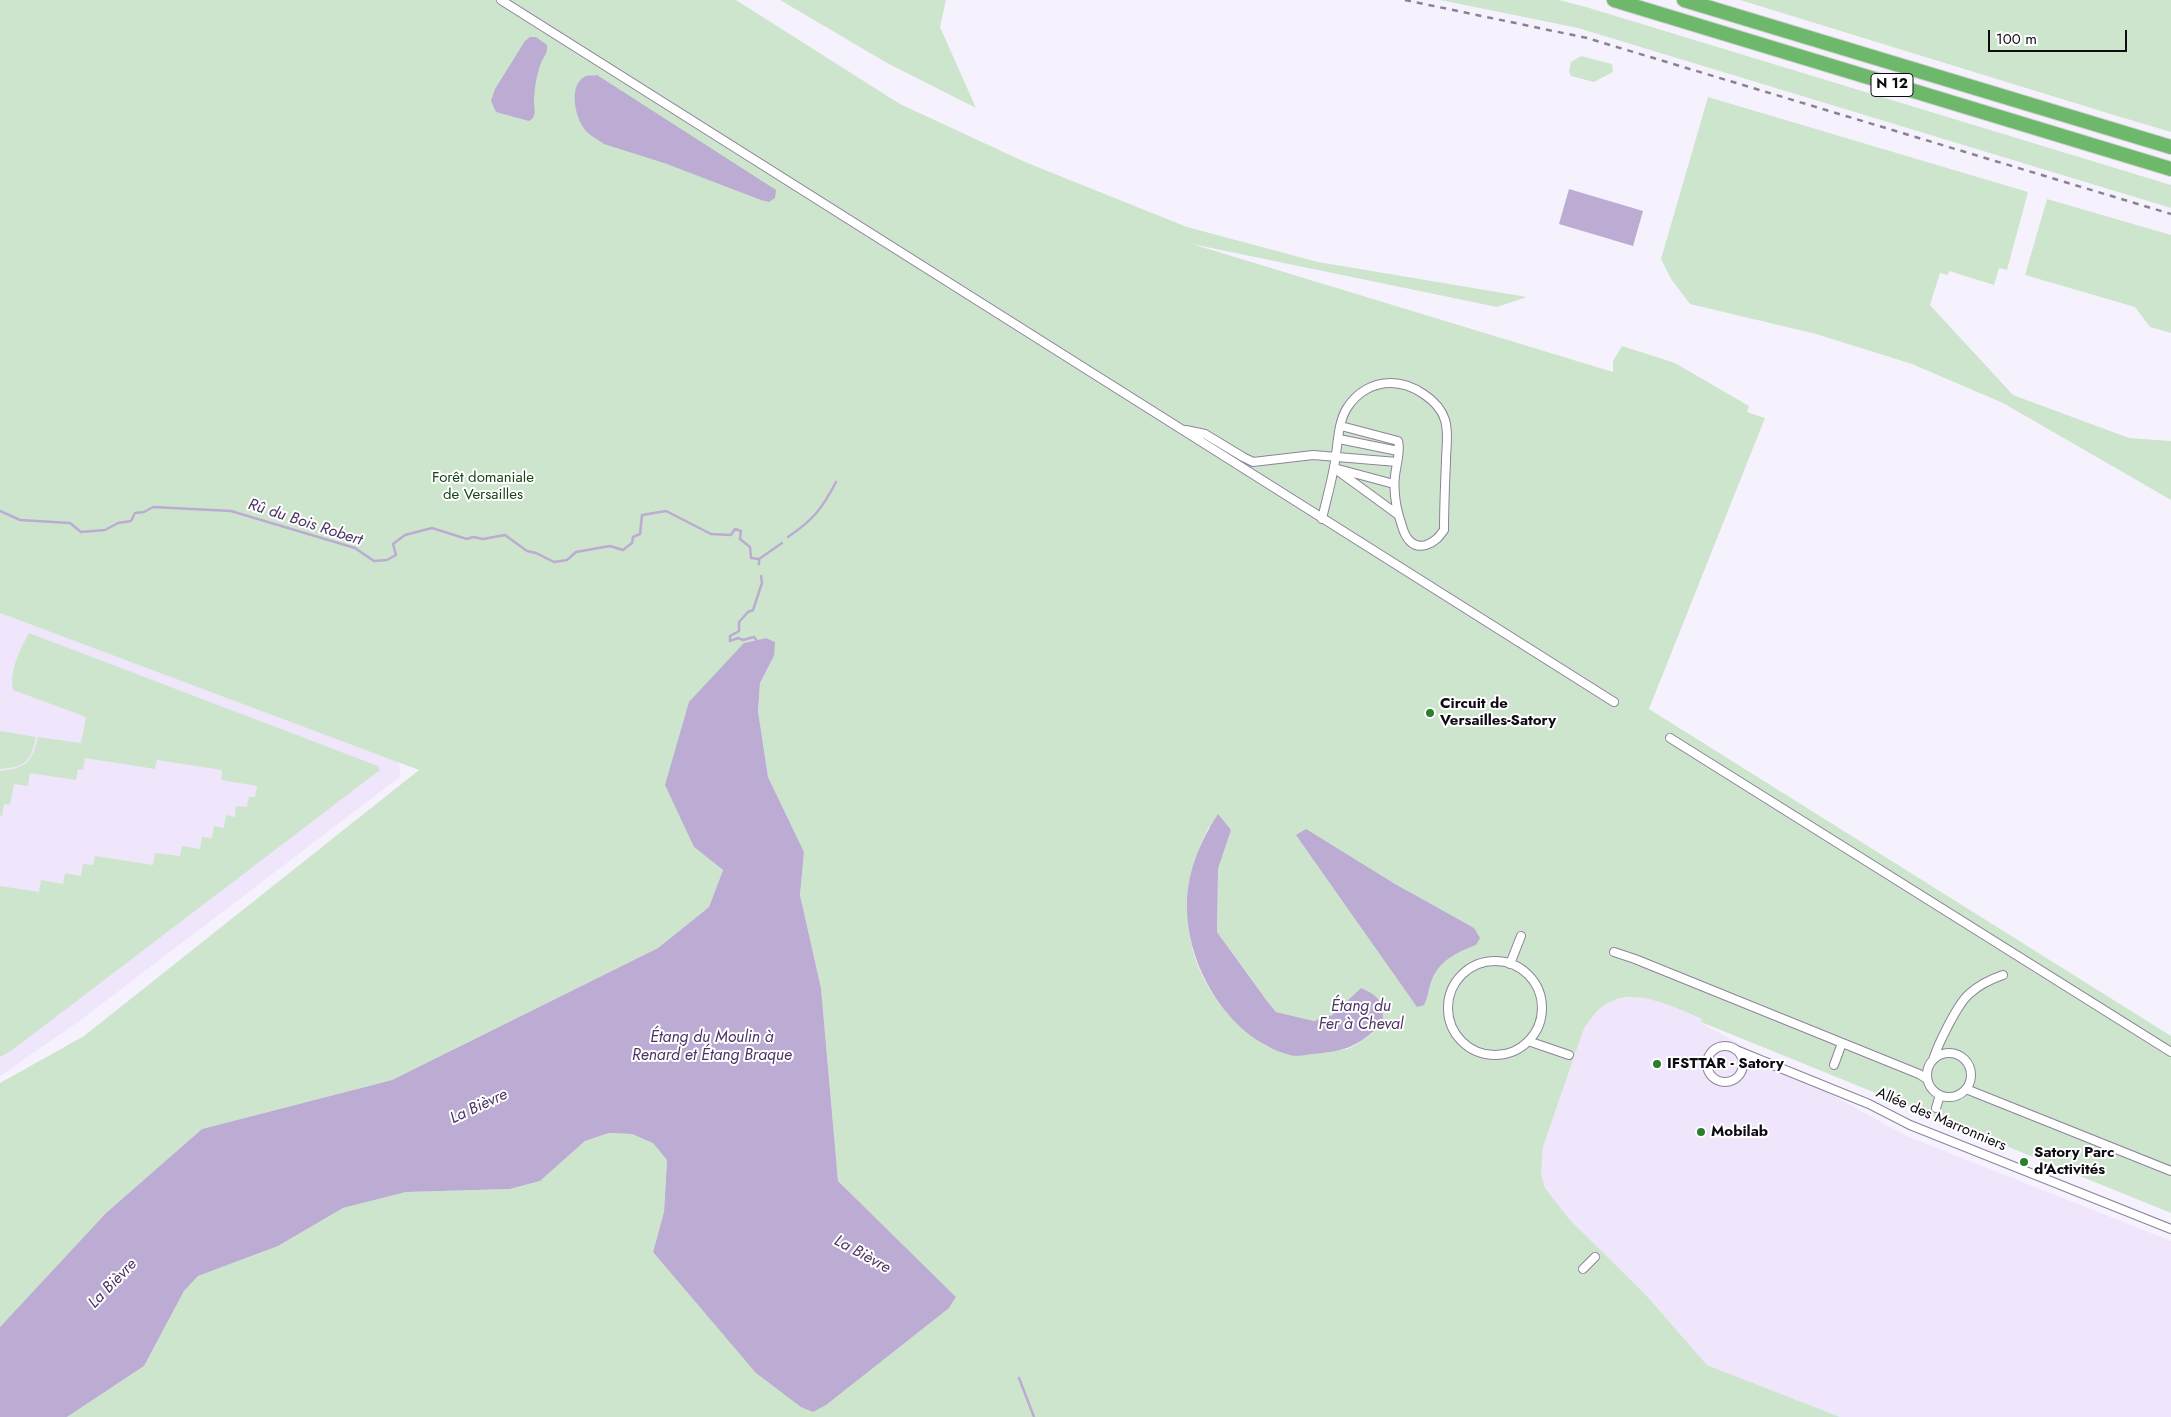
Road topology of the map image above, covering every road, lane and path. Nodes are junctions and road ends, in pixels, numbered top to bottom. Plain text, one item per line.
1 (501, 0) edge
2 (1614, 0) edge
3 (1684, 0) edge
4 (2171, 147) edge
5 (2171, 169) edge
6 (1341, 426) junction
7 (1182, 430) junction
8 (1339, 439) junction
9 (1398, 451) junction
10 (1336, 457) junction
11 (1397, 462) junction
12 (1334, 468) junction
13 (1394, 484) junction
14 (1397, 514) junction
15 (1322, 519) junction
16 (1614, 702) dead end
17 (1670, 738) dead end
18 (1521, 936) dead end
19 (1614, 952) dead end
20 (1510, 964) junction
21 (2003, 975) dead end
22 (1528, 1041) junction
23 (1842, 1043) junction
24 (1736, 1050) junction
25 (2171, 1052) edge
26 (1569, 1055) dead end
27 (1756, 1058) junction
28 (1933, 1060) junction
29 (1742, 1064) junction
30 (1834, 1065) dead end
31 (1927, 1079) junction
32 (1966, 1089) junction
33 (1940, 1095) junction
34 (1936, 1108) dead end
35 (2171, 1172) edge
36 (2171, 1229) edge
37 (1594, 1257) dead end
38 (1583, 1269) dead end

1 - 7 street
2 - 5 highway, N 12
3 - 4 highway, N 12
6 - 8 street
6 - 9 street
6 - 14 street
7 - 10 street
7 - 15 street
8 - 9 street
8 - 10 street
9 - 11 street
10 - 11 street
10 - 12 street
11 - 13 street
12 - 13 street
12 - 14 street
12 - 15 street
13 - 14 street
15 - 16 street
17 - 25 street
18 - 20 street
19 - 23 street
20 - 22 street
20 - 22 street
21 - 28 street
22 - 26 street
23 - 30 street
23 - 31 street
24 - 27 street, Allée des Marronniers
24 - 29 street
24 - 29 street, Allée des Marronniers
27 - 29 street, Allée des Marronniers
27 - 36 street, Allée des Marronniers
28 - 31 street
28 - 32 street
31 - 33 street
32 - 33 street
32 - 35 street
33 - 34 street
37 - 38 street

